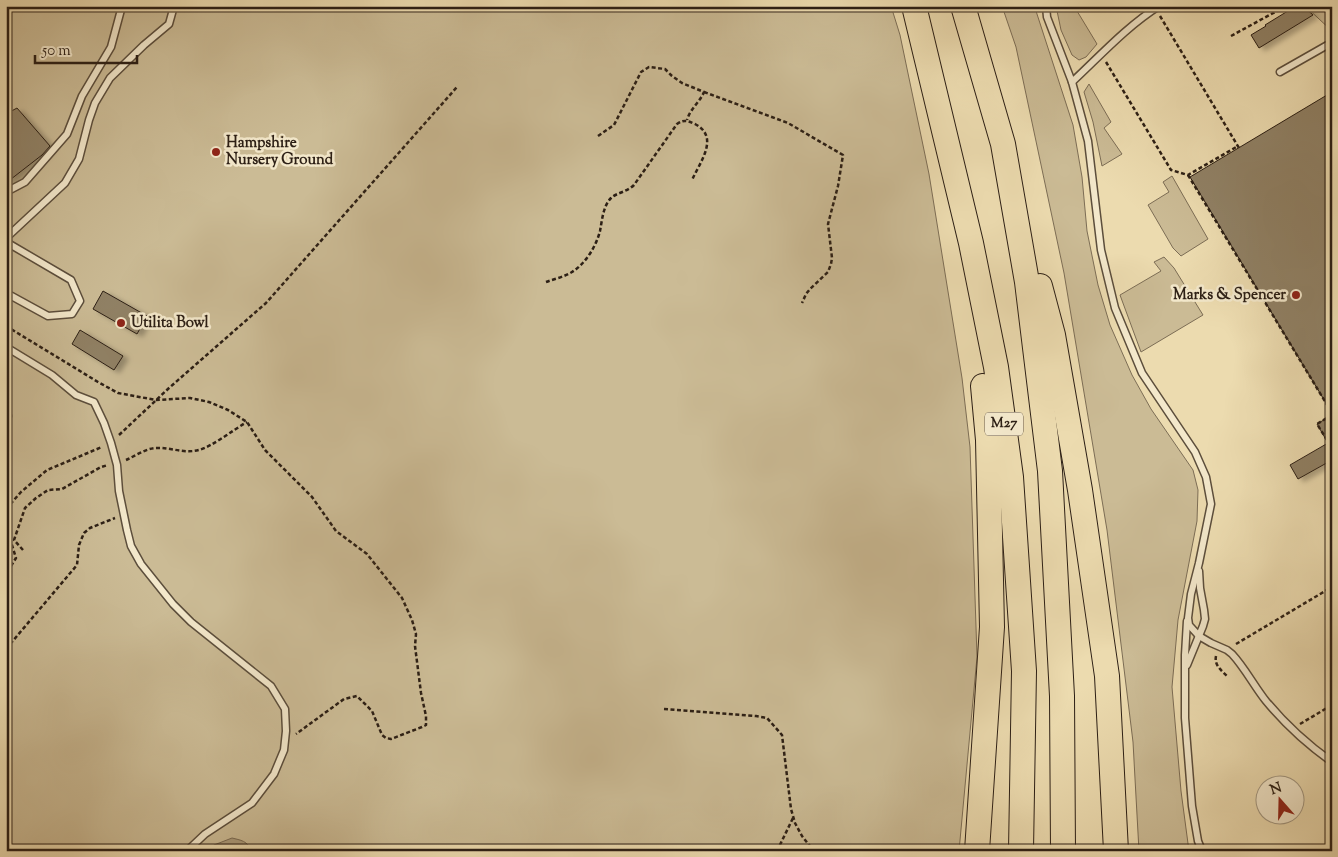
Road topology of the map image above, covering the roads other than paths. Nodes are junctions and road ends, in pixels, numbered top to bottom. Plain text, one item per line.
1 (122, 6) edge
2 (174, 6) edge
3 (914, 6) edge
4 (962, 6) edge
5 (1046, 6) edge
6 (1157, 7) edge
7 (1332, 45) edge
8 (1280, 72) dead end
9 (1072, 82) junction
10 (1003, 144) junction
11 (6, 192) edge
12 (6, 238) edge
13 (6, 242) edge
14 (972, 243) junction
15 (6, 293) edge
16 (6, 346) edge
17 (1199, 563) junction
18 (1188, 618) junction
19 (1199, 636) junction
20 (1184, 684) junction
21 (1332, 762) edge
22 (187, 851) edge
23 (977, 851) edge
24 (1020, 851) edge
25 (1063, 851) edge
26 (1116, 851) edge
27 (1202, 851) edge

1 - 11 lane
2 - 12 lane
3 - 14 highway, M27
4 - 10 highway, M27
5 - 9 lane
6 - 9 lane
7 - 8 lane
9 - 17 lane
10 - 25 highway, M27
10 - 26 highway, M27
13 - 15 lane
14 - 23 highway, M27
14 - 24 highway, M27
16 - 22 lane
17 - 18 lane
17 - 19 lane
18 - 19 lane
18 - 20 lane
19 - 20 lane
19 - 21 lane
20 - 27 lane

